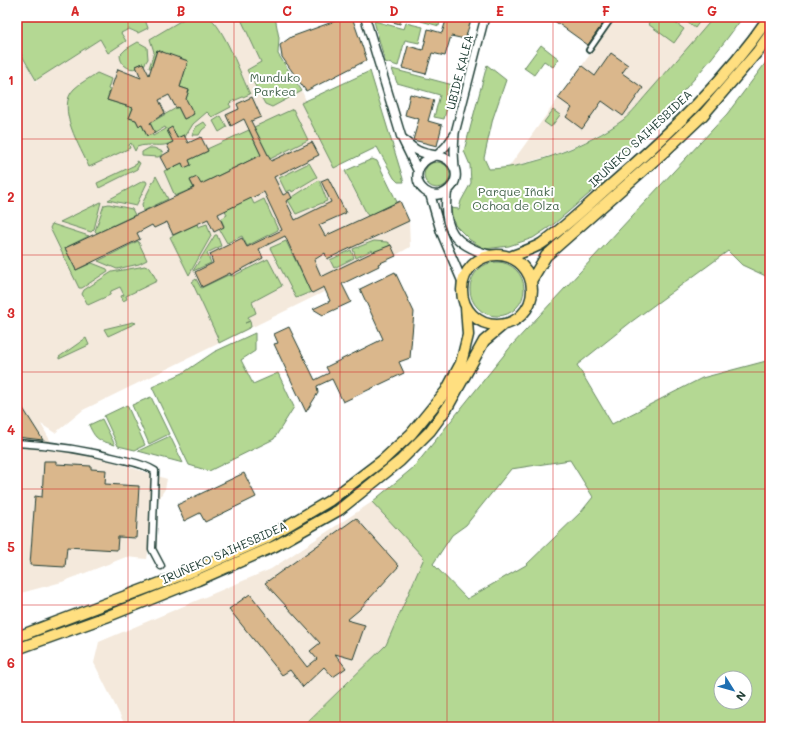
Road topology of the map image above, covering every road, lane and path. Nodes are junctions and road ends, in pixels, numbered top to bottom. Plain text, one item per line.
1 (365, 17) edge
2 (485, 17) edge
3 (612, 17) edge
4 (769, 17) edge
5 (770, 34) edge
6 (589, 50) dead end
7 (455, 133) junction
8 (403, 140) junction
9 (434, 156) junction
10 (418, 171) junction
11 (456, 172) junction
12 (447, 192) junction
13 (430, 194) junction
14 (490, 255) junction
15 (510, 257) junction
16 (462, 281) junction
17 (531, 281) junction
18 (466, 307) junction
19 (503, 325) junction
20 (17, 443) edge
21 (161, 566) dead end
22 (17, 637) edge
23 (17, 649) edge

1 - 8 main road
2 - 7 street, UBIDE KALEA
3 - 6 street
4 - 15 highway, IRUÑEKO SAIHESBIDEA
5 - 17 highway, IRUÑEKO SAIHESBIDEA
7 - 9 street, UBIDE KALEA
7 - 11 street, UBIDE KALEA
8 - 9 main road
8 - 10 main road
9 - 10 main road
9 - 11 main road
10 - 13 main road
11 - 12 main road
12 - 13 main road
12 - 14 main road
13 - 16 main road
14 - 15 highway
14 - 16 highway
15 - 17 highway
16 - 18 highway
17 - 19 highway
18 - 19 highway
18 - 22 highway, IRUÑEKO SAIHESBIDEA
19 - 23 highway, IRUÑEKO SAIHESBIDEA
20 - 21 street

